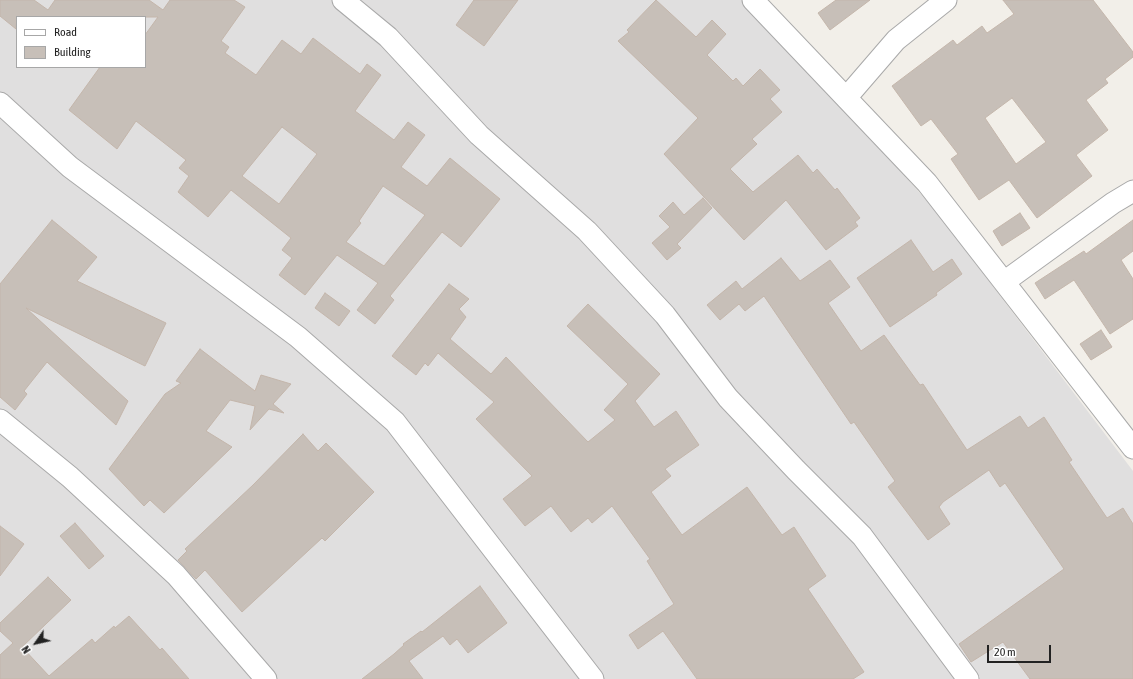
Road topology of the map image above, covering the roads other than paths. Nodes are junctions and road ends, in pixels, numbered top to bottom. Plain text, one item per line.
1 (343, 0) edge
2 (753, 0) edge
3 (946, 0) edge
4 (846, 98) junction
5 (0, 103) edge
6 (1133, 191) edge
7 (1004, 282) junction
8 (0, 420) edge
9 (1133, 448) edge
10 (266, 679) edge
11 (593, 679) edge
12 (968, 679) edge

1 - 12 street
2 - 4 street
3 - 4 street
4 - 7 street
5 - 11 street
6 - 7 street
7 - 9 street
8 - 10 street

